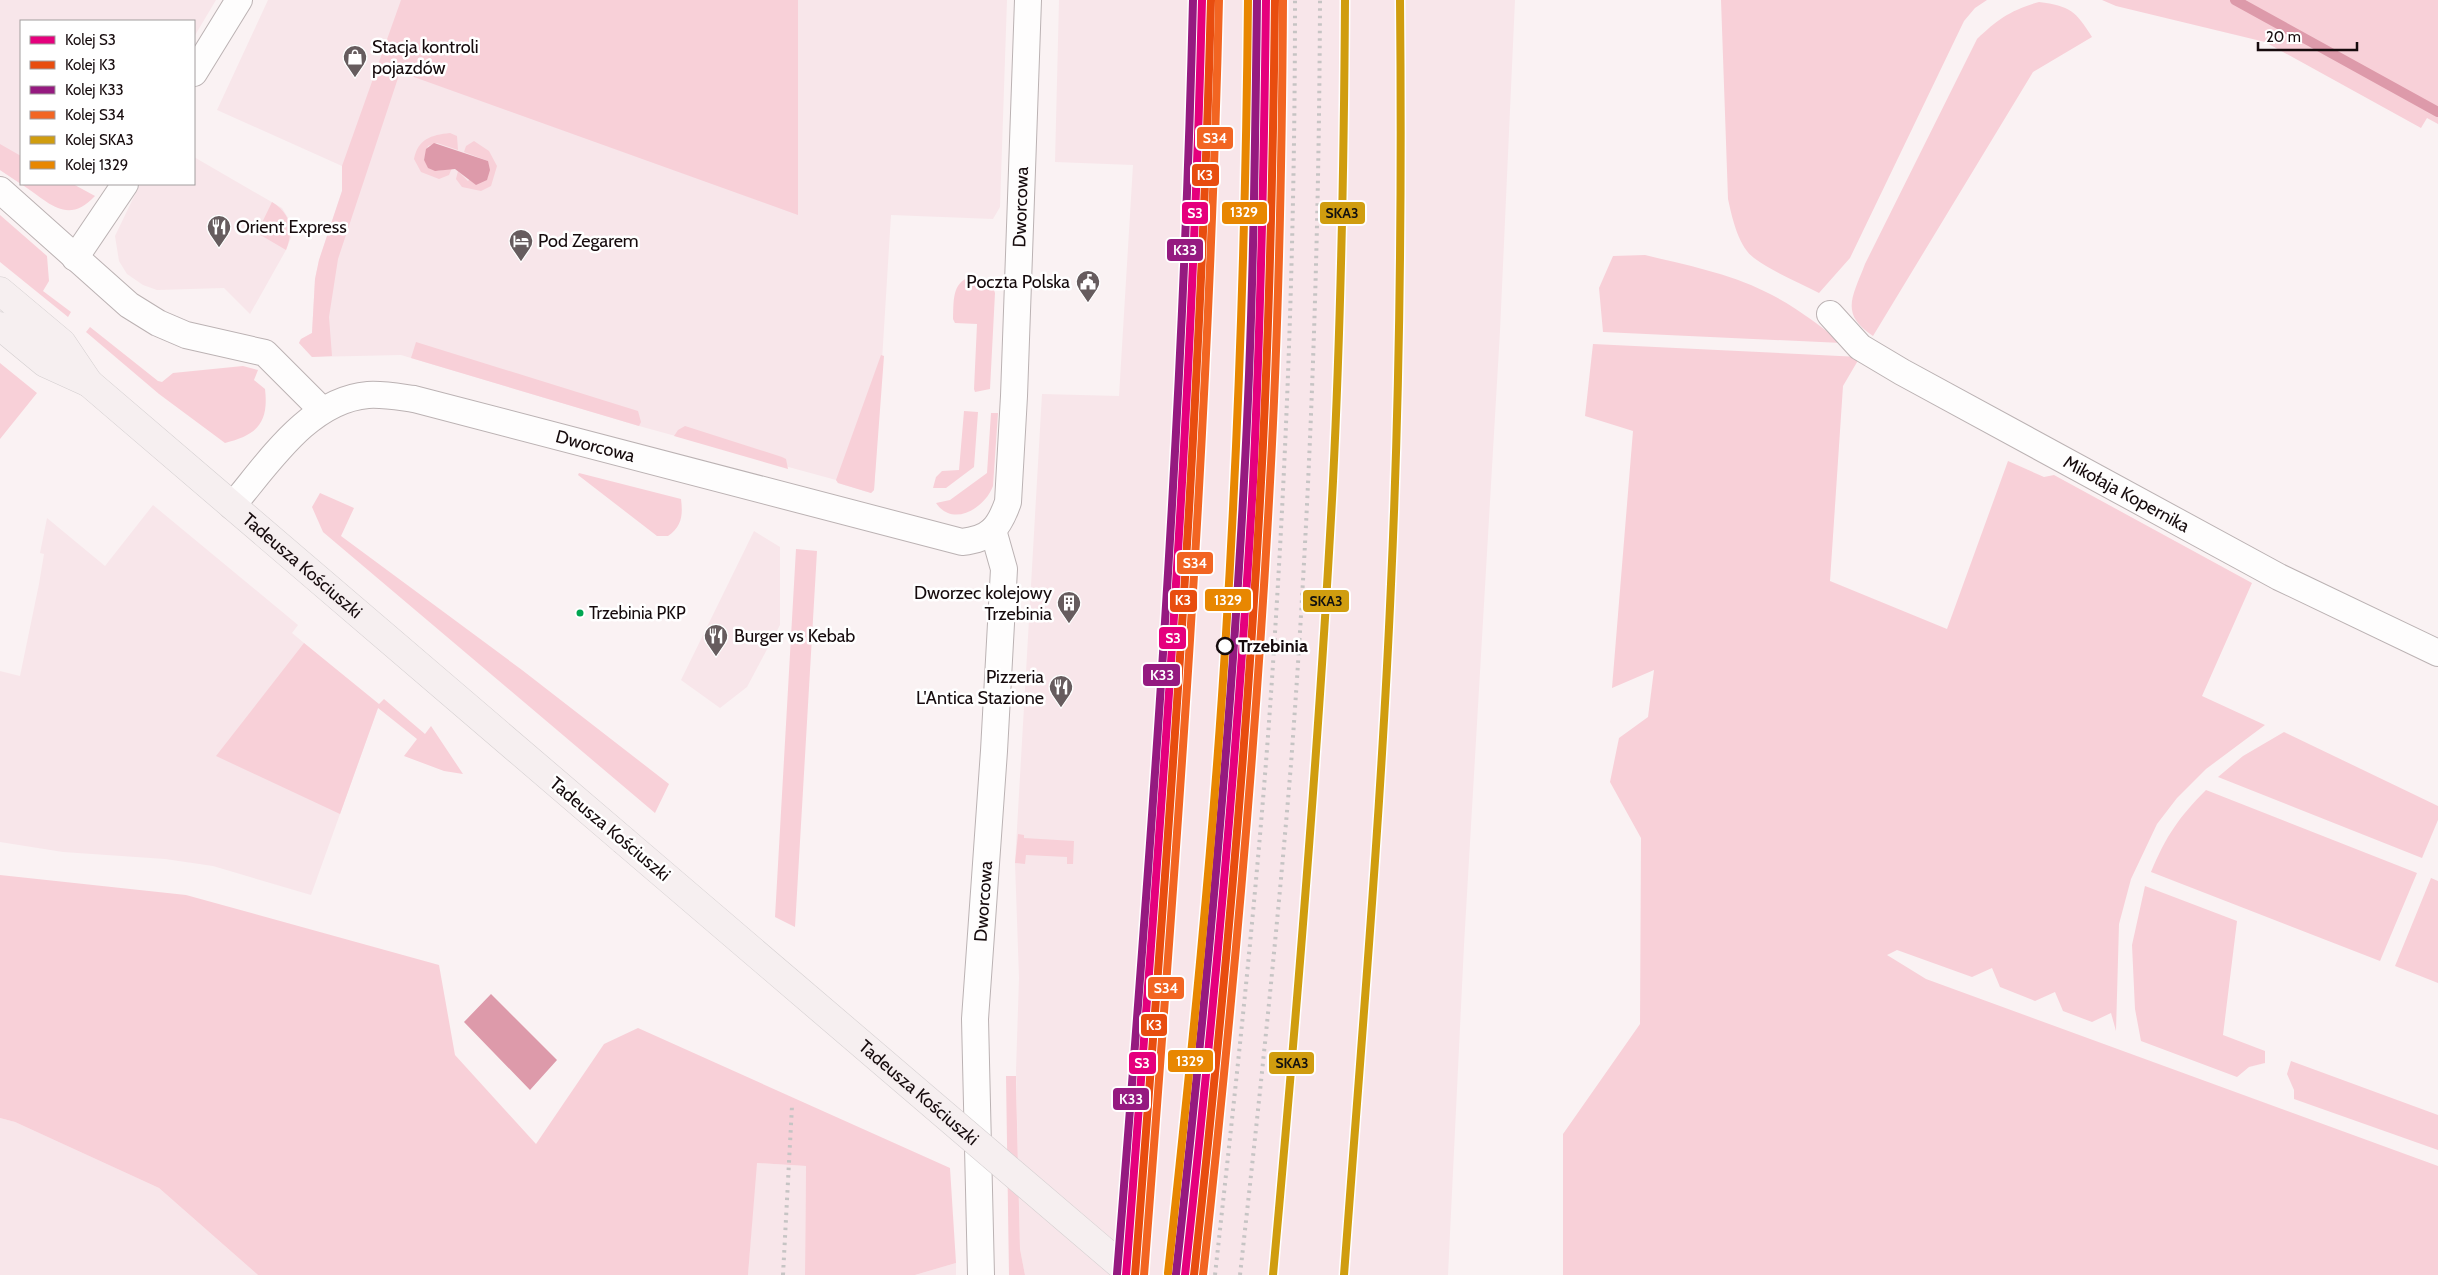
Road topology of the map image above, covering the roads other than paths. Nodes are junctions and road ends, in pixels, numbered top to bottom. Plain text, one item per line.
1 (238, 0) edge
2 (1028, 0) edge
3 (195, 71) edge
4 (124, 185) edge
5 (0, 190) edge
6 (75, 258) junction
7 (0, 291) edge
8 (1830, 314) dead end
9 (0, 326) edge
10 (89, 383) junction
11 (322, 410) junction
12 (232, 506) junction
13 (993, 530) junction
14 (2438, 653) edge
15 (981, 1275) edge
16 (1132, 1275) edge

1 - 3 street
2 - 13 street, Dworcowa
4 - 6 street
5 - 6 street
6 - 11 street
7 - 10 main road, Tadeusza Kościuszki
8 - 14 street, Mikołaja Kopernika
9 - 10 main road, Tadeusza Kościuszki
10 - 12 main road, Tadeusza Kościuszki
11 - 12 street, Dworcowa
11 - 13 street, Dworcowa
12 - 16 main road, Tadeusza Kościuszki, bridge
13 - 15 street, Dworcowa

